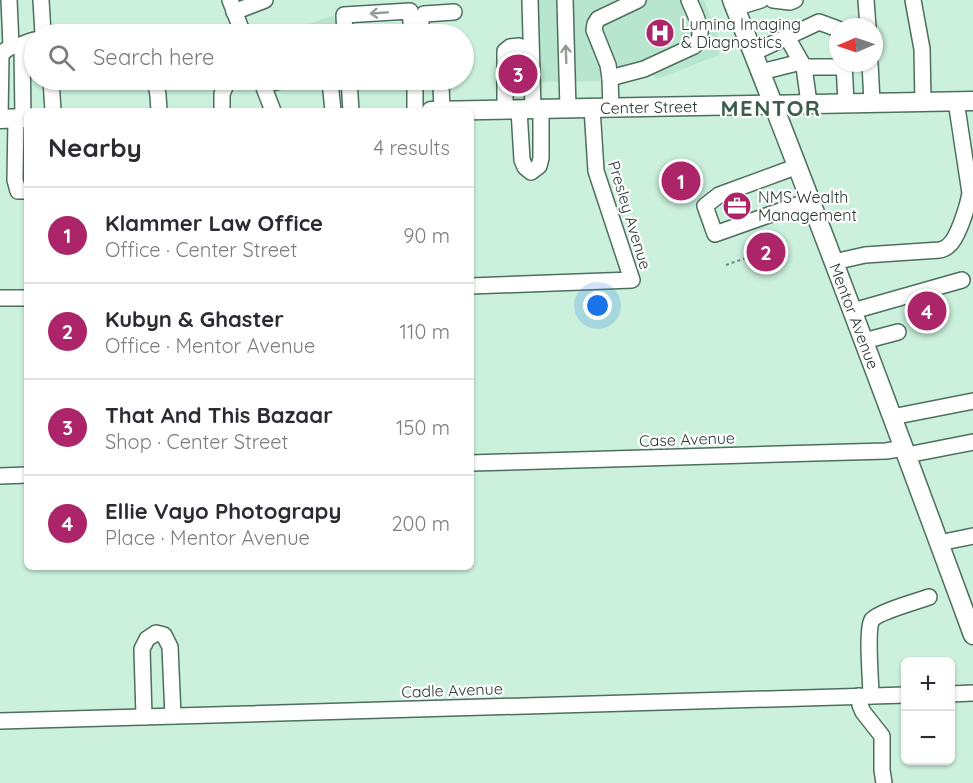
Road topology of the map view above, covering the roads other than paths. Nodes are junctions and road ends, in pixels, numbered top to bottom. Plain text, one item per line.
1 (9, 0) edge
2 (42, 0) edge
3 (265, 0) edge
4 (530, 0) edge
5 (565, 0) edge
6 (638, 0) edge
7 (689, 0) edge
8 (761, 0) edge
9 (773, 0) edge
10 (795, 0) edge
11 (866, 0) edge
12 (914, 0) edge
13 (733, 4) edge
14 (232, 6) edge
15 (454, 12) dead end
16 (867, 18) edge
17 (43, 24) edge
18 (239, 24) edge
19 (344, 24) edge
20 (411, 24) edge
21 (421, 24) edge
22 (829, 26) edge
23 (787, 37) junction
24 (22, 43) edge
25 (519, 46) dead end
26 (753, 53) junction
27 (802, 64) junction
28 (829, 65) edge
29 (761, 72) junction
30 (844, 72) edge
31 (870, 72) edge
32 (610, 78) junction
33 (52, 90) edge
34 (157, 90) edge
35 (224, 90) edge
36 (265, 90) edge
37 (331, 90) edge
38 (350, 90) edge
39 (415, 90) edge
40 (441, 90) edge
41 (965, 101) edge
42 (872, 102) junction
43 (923, 102) junction
44 (846, 103) junction
45 (809, 104) junction
46 (774, 105) junction
47 (53, 108) edge
48 (159, 108) edge
49 (222, 108) edge
50 (272, 108) edge
51 (333, 108) edge
52 (351, 108) edge
53 (415, 108) edge
54 (442, 108) edge
55 (592, 108) junction
56 (611, 108) junction
57 (568, 109) junction
58 (525, 110) junction
59 (474, 111) edge
60 (13, 119) edge
61 (798, 166) junction
62 (24, 191) edge
63 (811, 200) junction
64 (834, 262) junction
65 (962, 280) dead end
66 (474, 286) edge
67 (0, 298) edge
68 (24, 298) edge
69 (853, 311) junction
70 (898, 332) dead end
71 (864, 341) junction
72 (973, 401) edge
73 (892, 417) junction
74 (973, 442) edge
75 (906, 451) junction
76 (474, 463) edge
77 (24, 475) edge
78 (0, 476) edge
79 (973, 537) edge
80 (939, 543) junction
81 (929, 597) dead end
82 (973, 635) edge
83 (973, 693) edge
84 (955, 694) edge
85 (901, 695) edge
86 (865, 696) junction
87 (173, 716) junction
88 (144, 717) junction
89 (0, 722) edge
90 (884, 783) edge

1 - 24 street
2 - 17 street
3 - 14 street
4 - 58 street
57 -> 5 street
6 - 32 street
7 - 32 street
8 - 13 street
9 - 10 street
11 - 16 street
12 - 43 street
13 - 26 main road, Mentor Avenue
14 - 18 street
15 - 21 street
20 -> 19 street
22 - 23 street
23 - 26 street
23 - 27 street
24 - 60 street
24 - 60 street
25 - 58 street
26 - 29 main road, Mentor Avenue
27 - 28 street
27 - 29 street
27 - 45 street
29 - 46 main road, Mentor Avenue
30 - 44 street
31 - 42 street
32 - 56 street
33 - 47 street
34 - 48 street
35 - 49 street
36 - 50 street
37 - 51 street
38 - 52 street
39 - 53 street
40 - 54 street
41 - 43 main road, Center Street
41 - 64 street
42 - 43 main road, Center Street
42 - 44 main road, Center Street
44 - 45 main road, Center Street
45 - 46 main road, Center Street
46 - 56 main road, Center Street
46 - 61 main road, Mentor Avenue
55 - 56 main road, Center Street
55 - 57 main road, Center Street
55 - 66 street, Presley Avenue
57 - 58 main road, Center Street
58 - 59 main road, Center Street
60 - 62 street
61 - 63 main road, Mentor Avenue
61 - 63 street
63 - 64 main road, Mentor Avenue
64 - 69 main road, Mentor Avenue
65 - 69 street
67 - 68 street
69 - 71 main road, Mentor Avenue
70 - 71 street
71 - 73 main road, Mentor Avenue
72 - 73 street
73 - 75 main road, Mentor Avenue
74 - 75 street, Case Avenue
75 - 76 street, Case Avenue
75 - 80 main road, Mentor Avenue
77 - 78 street
79 - 80 street
80 - 82 main road, Mentor Avenue
81 - 86 street
83 - 84 street
85 - 86 street, Cadle Avenue
86 - 87 street, Cadle Avenue
86 - 90 street
87 - 88 street, Cadle Avenue
87 - 88 street
88 - 89 street, Cadle Avenue

